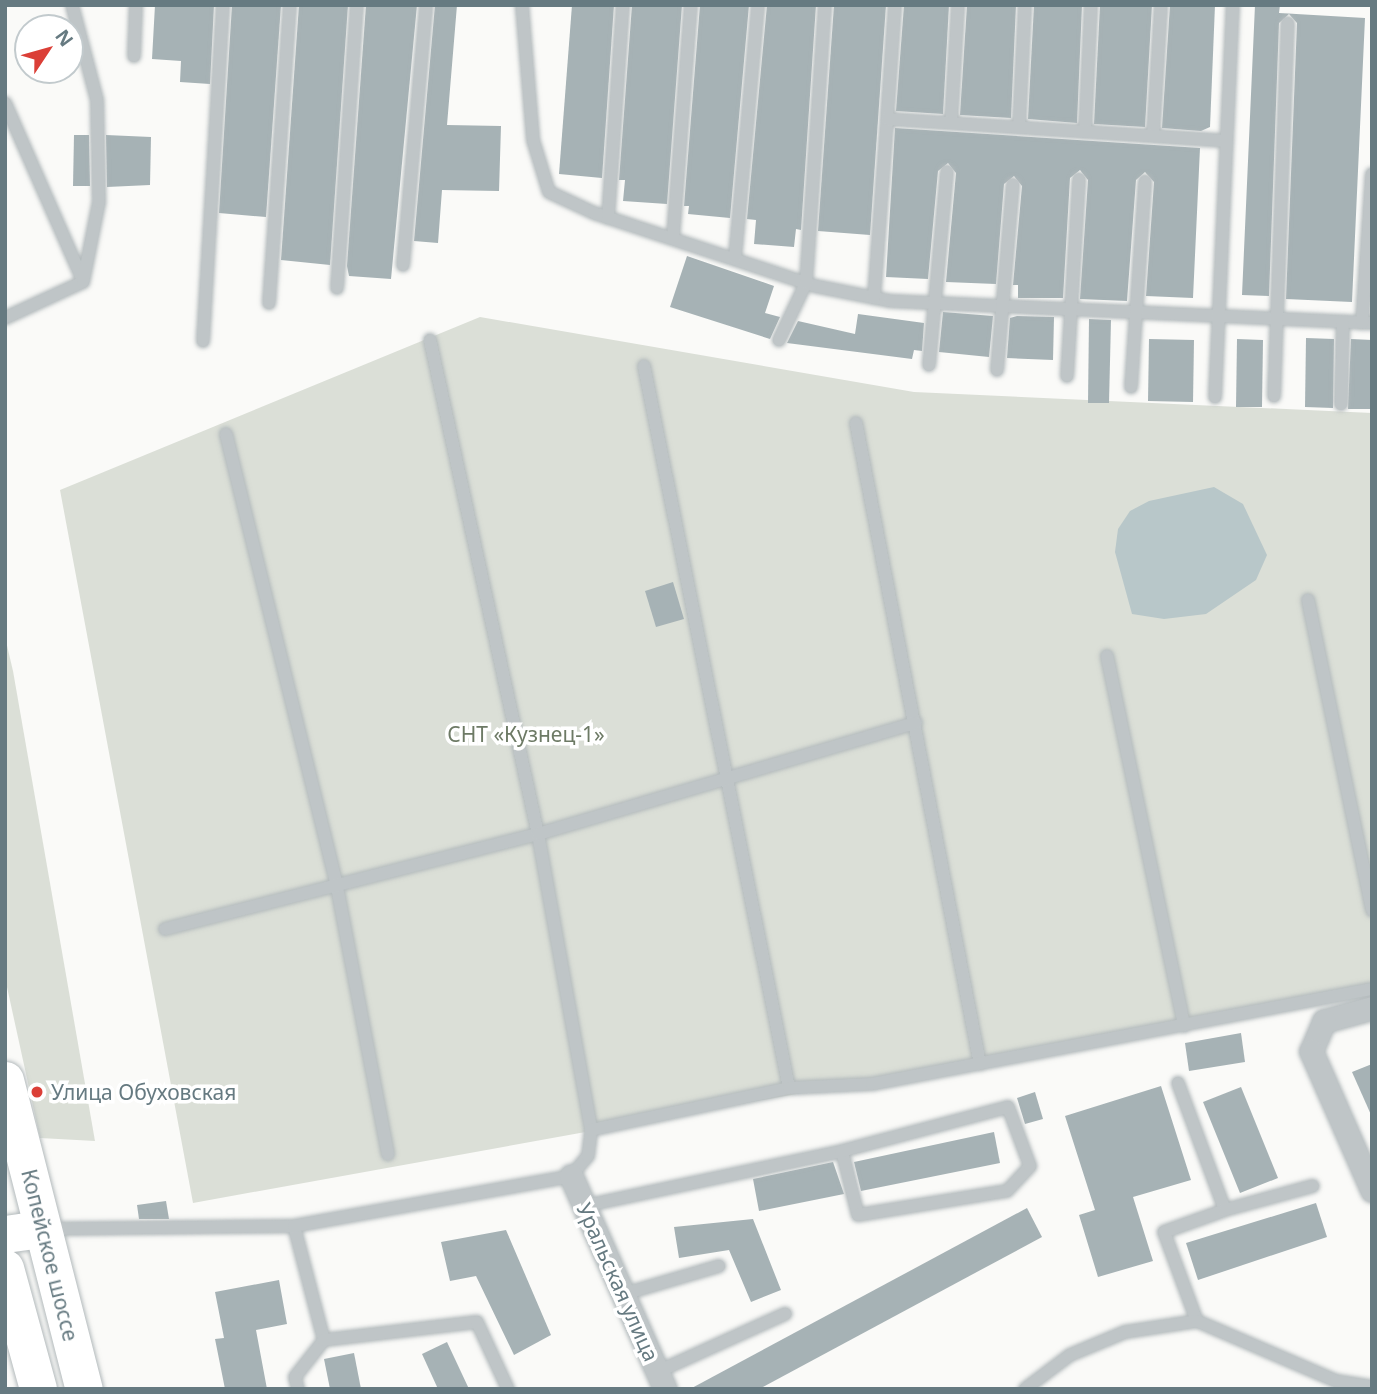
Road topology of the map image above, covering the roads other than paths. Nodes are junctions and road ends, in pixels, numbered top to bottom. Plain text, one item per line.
1 (72, 5) edge
2 (136, 5) edge
3 (223, 5) edge
4 (290, 5) edge
5 (357, 5) edge
6 (426, 5) edge
7 (522, 5) edge
8 (623, 5) edge
9 (691, 5) edge
10 (758, 5) edge
11 (825, 5) edge
12 (895, 5) edge
13 (958, 5) edge
14 (1025, 5) edge
15 (1091, 5) edge
16 (1161, 5) edge
17 (1233, 5) edge
18 (1288, 23) dead end
19 (134, 56) dead end
20 (5, 103) edge
21 (887, 119) junction
22 (951, 123) junction
23 (1019, 127) junction
24 (1086, 132) junction
25 (1153, 136) junction
26 (1226, 141) junction
27 (947, 172) dead end
28 (1372, 174) edge
29 (1079, 179) dead end
30 (1145, 181) dead end
31 (1013, 186) dead end
32 (608, 218) junction
33 (673, 237) junction
34 (735, 258) junction
35 (404, 265) dead end
36 (83, 282) junction
37 (806, 283) junction
38 (337, 288) dead end
39 (874, 298) junction
40 (269, 303) dead end
41 (938, 303) junction
42 (1005, 306) junction
43 (1071, 309) junction
44 (1137, 313) junction
45 (1216, 316) junction
46 (5, 318) edge
47 (1276, 319) junction
48 (1343, 322) junction
49 (1367, 323) edge
50 (430, 340) dead end
51 (779, 340) dead end
52 (203, 341) dead end
53 (929, 365) dead end
54 (644, 366) dead end
55 (997, 370) dead end
56 (1067, 376) dead end
57 (1130, 387) dead end
58 (1274, 396) dead end
59 (1214, 397) dead end
60 (1341, 404) dead end
61 (856, 423) dead end
62 (226, 434) dead end
63 (1308, 600) dead end
64 (1107, 656) dead end
65 (916, 723) junction
66 (727, 777) junction
67 (538, 834) junction
68 (337, 887) junction
69 (1372, 910) edge
70 (166, 929) dead end
71 (1372, 989) edge
72 (1372, 1008) edge
73 (1184, 1026) junction
74 (980, 1064) junction
75 (5, 1080) edge
76 (1178, 1083) dead end
77 (789, 1088) junction
78 (591, 1130) junction
79 (842, 1151) junction
80 (388, 1154) dead end
81 (571, 1176) junction
82 (1314, 1186) dead end
83 (1372, 1190) edge
84 (584, 1206) junction
85 (1224, 1210) junction
86 (294, 1226) junction
87 (42, 1229) junction
88 (5, 1234) edge
89 (719, 1266) dead end
90 (5, 1268) edge
91 (624, 1294) junction
92 (785, 1314) dead end
93 (1197, 1321) junction
94 (324, 1340) junction
95 (661, 1380) edge
96 (1372, 1387) edge
97 (38, 1389) edge
98 (85, 1389) edge
99 (298, 1389) edge
100 (508, 1389) edge
101 (1025, 1389) edge

1 - 36 lane
2 - 19 lane
3 - 52 lane
4 - 40 lane
5 - 38 lane
6 - 35 lane
7 - 32 lane
8 - 32 lane
9 - 33 lane
10 - 34 lane
11 - 37 lane
12 - 21 lane
13 - 22 lane
14 - 23 lane
15 - 24 lane
16 - 25 lane
17 - 26 lane
18 - 47 lane
20 - 36 lane
21 - 22 lane
21 - 39 lane
22 - 23 lane
23 - 24 lane
24 - 25 lane
25 - 26 lane
26 - 45 lane
27 - 41 lane
28 - 49 lane
29 - 43 lane
30 - 44 lane
31 - 42 lane
32 - 33 lane
33 - 34 lane
34 - 37 lane
36 - 46 lane
37 - 39 lane
37 - 51 lane
39 - 41 lane
41 - 42 lane
41 - 53 lane
42 - 43 lane
42 - 55 lane
43 - 44 lane
43 - 56 lane
44 - 45 lane
44 - 57 lane
45 - 47 lane
45 - 59 lane
47 - 48 lane
47 - 58 lane
48 - 49 lane
48 - 60 lane
50 - 67 lane
54 - 66 lane
61 - 65 lane
62 - 68 lane
63 - 69 lane
64 - 73 lane
65 - 66 lane
65 - 74 lane
66 - 67 lane
66 - 77 lane
67 - 68 lane
67 - 78 lane
68 - 70 lane
68 - 80 lane
71 - 73 lane
72 - 83 street
73 - 74 lane
74 - 77 lane
75 - 87 main road, Копейское шоссе
76 - 85 lane
77 - 78 lane
78 - 81 lane
79 - 79 lane
79 - 84 lane
81 - 84 street, Уральская улица
81 - 86 lane
82 - 85 lane
84 - 91 street, Уральская улица
85 - 93 lane
86 - 87 lane
86 - 94 lane
87 - 88 main road
87 - 98 main road, Копейское шоссе
89 - 91 lane
90 - 97 main road
91 - 95 street, Уральская улица
92 - 95 lane
93 - 96 lane
93 - 101 lane
94 - 99 lane
94 - 100 lane

